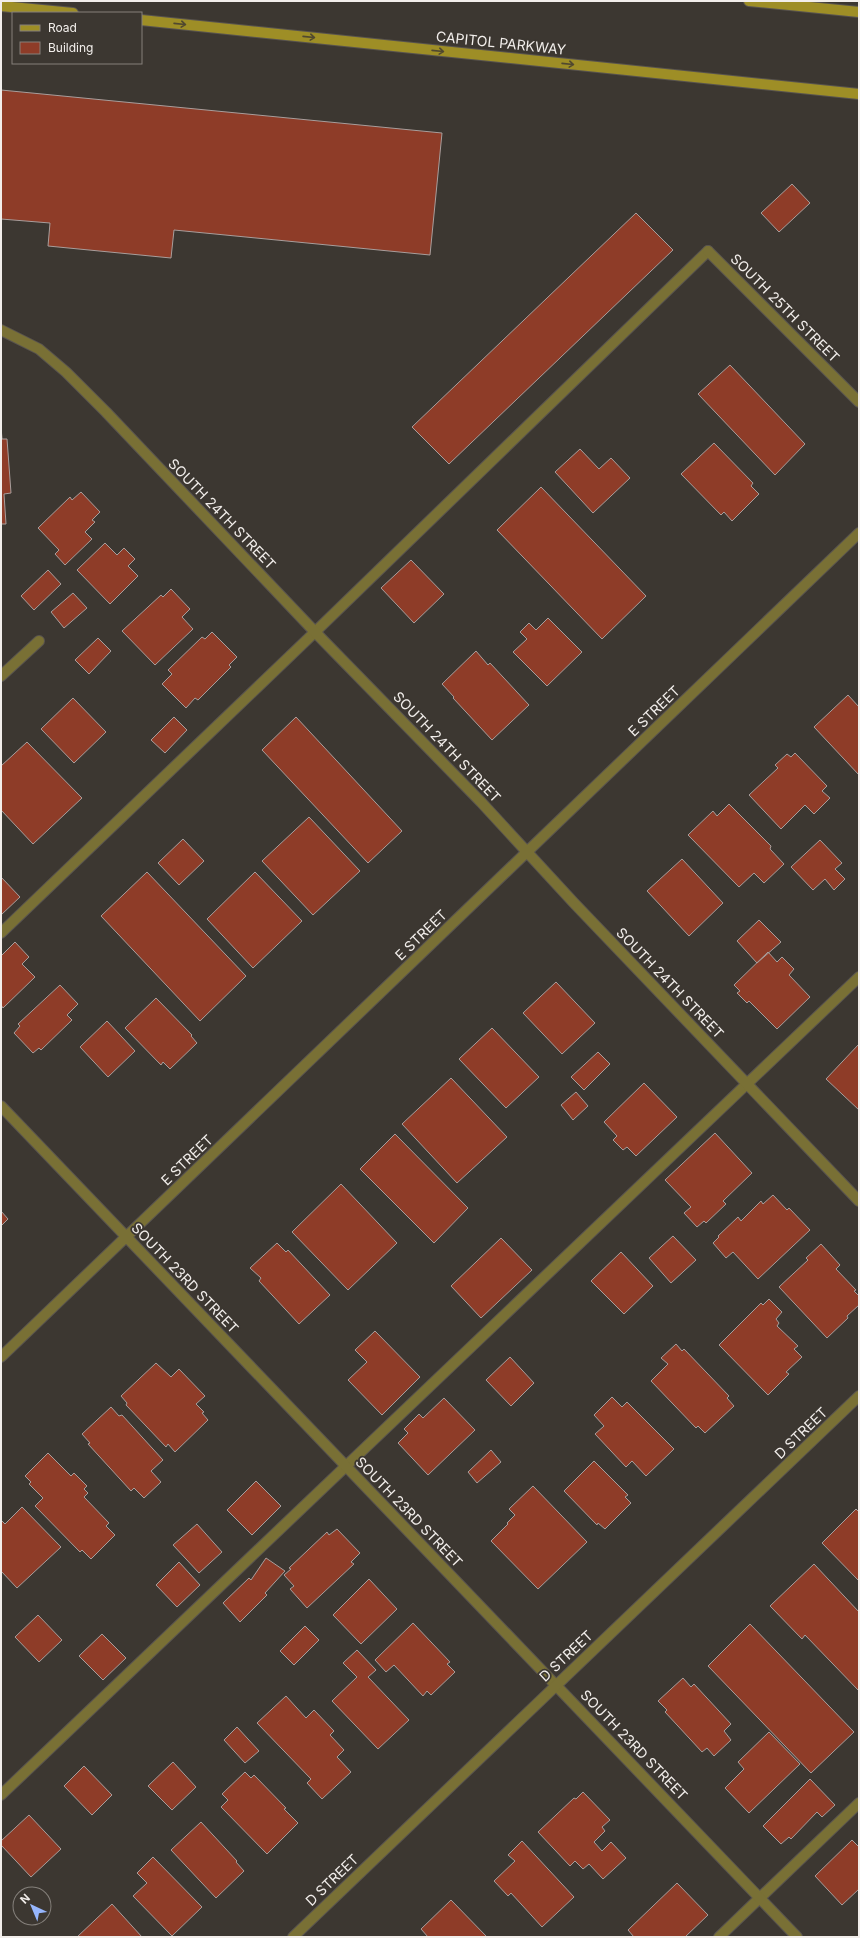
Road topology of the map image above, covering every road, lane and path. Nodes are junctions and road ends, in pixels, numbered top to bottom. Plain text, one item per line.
1 (749, 1) edge
2 (1, 6) edge
3 (63, 12) edge
4 (859, 12) edge
5 (142, 20) edge
6 (859, 94) edge
7 (1, 330) edge
8 (859, 402) edge
9 (859, 533) edge
10 (315, 632) junction
11 (39, 640) dead end
12 (1, 676) edge
13 (527, 853) junction
14 (1, 933) edge
15 (859, 977) edge
16 (748, 1084) junction
17 (1, 1106) edge
18 (859, 1201) edge
19 (126, 1237) junction
20 (1, 1356) edge
21 (859, 1396) edge
22 (346, 1466) junction
23 (556, 1684) junction
24 (1, 1795) edge
25 (859, 1803) edge
26 (760, 1898) junction
27 (293, 1937) edge
28 (719, 1937) edge
29 (797, 1937) edge

1 - 4 main road
2 - 3 main road
5 -> 6 main road, CAPITOL PARKWAY
7 - 10 street, SOUTH 24TH STREET
8 - 10 street, SOUTH 25TH STREET
9 - 13 street, E STREET
10 - 13 street, SOUTH 24TH STREET
10 - 14 street
11 - 12 street
13 - 16 street, SOUTH 24TH STREET
13 - 19 street, E STREET
15 - 16 street
16 - 18 street, SOUTH 24TH STREET
16 - 22 street
17 - 19 street, SOUTH 23RD STREET
19 - 20 street, E STREET
19 - 22 street, SOUTH 23RD STREET
21 - 23 street, D STREET
22 - 23 street, SOUTH 23RD STREET
22 - 24 street
23 - 26 street, SOUTH 23RD STREET
23 - 27 street, D STREET
25 - 26 street
26 - 28 street
26 - 29 street, SOUTH 23RD STREET

